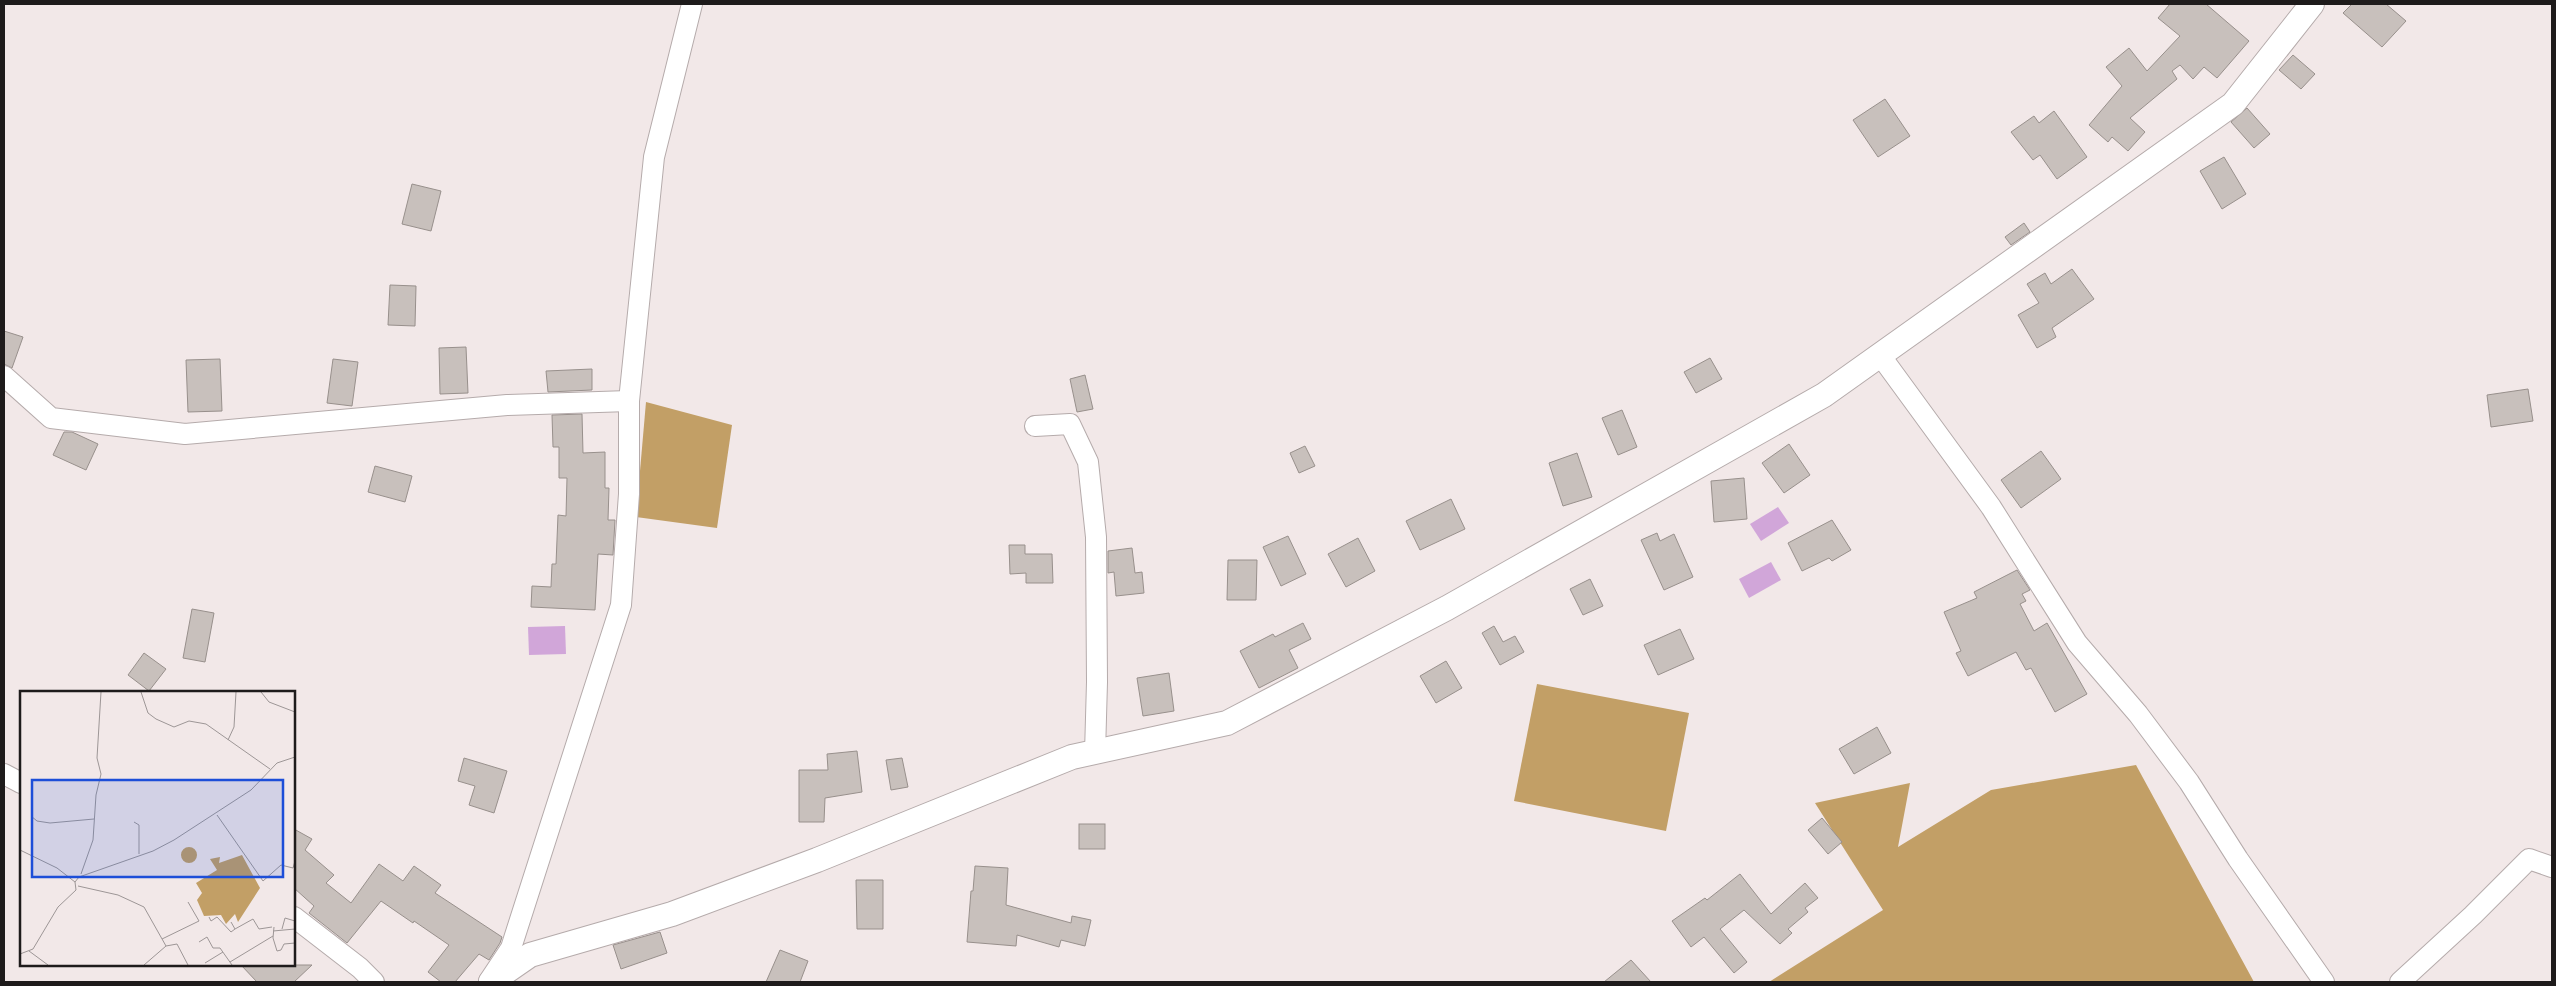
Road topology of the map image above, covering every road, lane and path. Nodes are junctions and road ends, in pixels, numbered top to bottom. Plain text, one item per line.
1 (692, 4) edge
2 (2312, 4) edge
3 (1880, 355) junction
4 (4, 376) edge
5 (629, 401) junction
6 (1035, 426) dead end
7 (1095, 753) junction
8 (4, 774) edge
9 (20, 782) edge
10 (2552, 867) edge
11 (295, 918) edge
12 (374, 982) edge
13 (490, 982) edge
14 (2324, 982) edge
15 (2400, 982) edge

1 - 5 street
2 - 3 street
3 - 7 street
3 - 14 street
4 - 5 street
5 - 13 street
6 - 7 street
7 - 13 street
8 - 9 street
10 - 15 street
11 - 12 street

